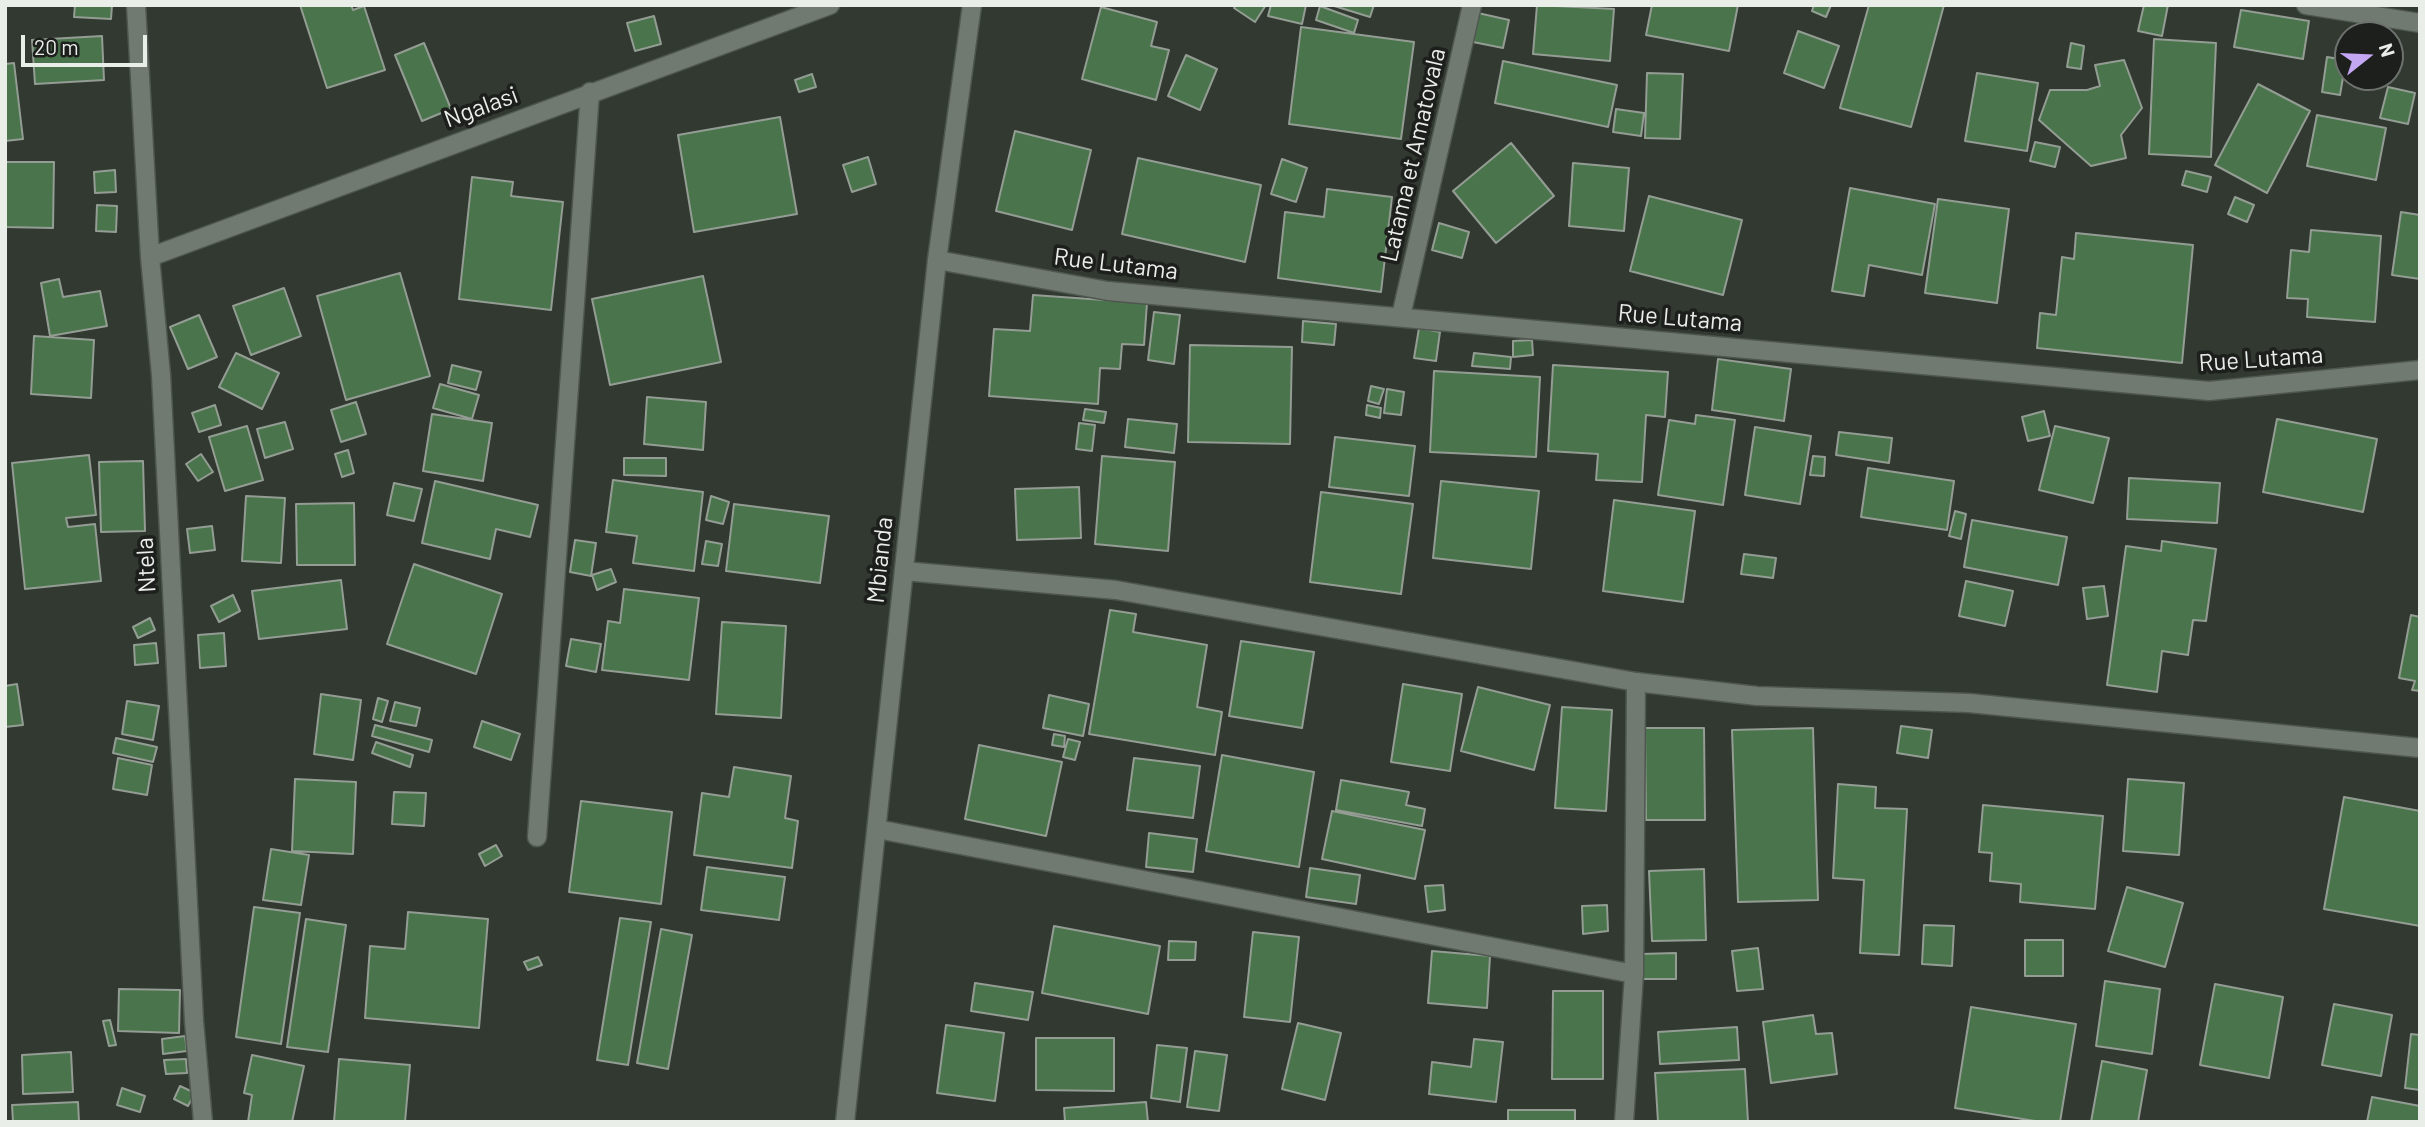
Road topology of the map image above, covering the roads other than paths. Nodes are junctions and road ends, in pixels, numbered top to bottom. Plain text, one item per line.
1 (136, 5) edge
2 (830, 5) edge
3 (972, 5) edge
4 (1472, 5) edge
5 (2305, 5) edge
6 (2420, 23) edge
7 (590, 92) junction
8 (150, 257) junction
9 (937, 260) junction
10 (1401, 316) junction
11 (2420, 370) edge
12 (904, 571) junction
13 (1636, 682) junction
14 (2420, 748) edge
15 (877, 829) junction
16 (537, 837) dead end
17 (1634, 974) junction
18 (203, 1122) edge
19 (845, 1122) edge
20 (1624, 1122) edge

1 - 8 street, Ntela
2 - 7 street, Ngalasi
3 - 9 street, Mbianda
4 - 10 street, Latama et Amatovala
5 - 6 street
7 - 8 street, Ngalasi
7 - 16 street
8 - 18 street, Ntela
9 - 10 street, Rue Lutama
9 - 12 street, Mbianda
10 - 11 street, Rue Lutama
12 - 13 street
12 - 15 street, Mbianda
13 - 14 street
13 - 17 street
15 - 17 street
15 - 19 street, Mbianda
17 - 20 street

